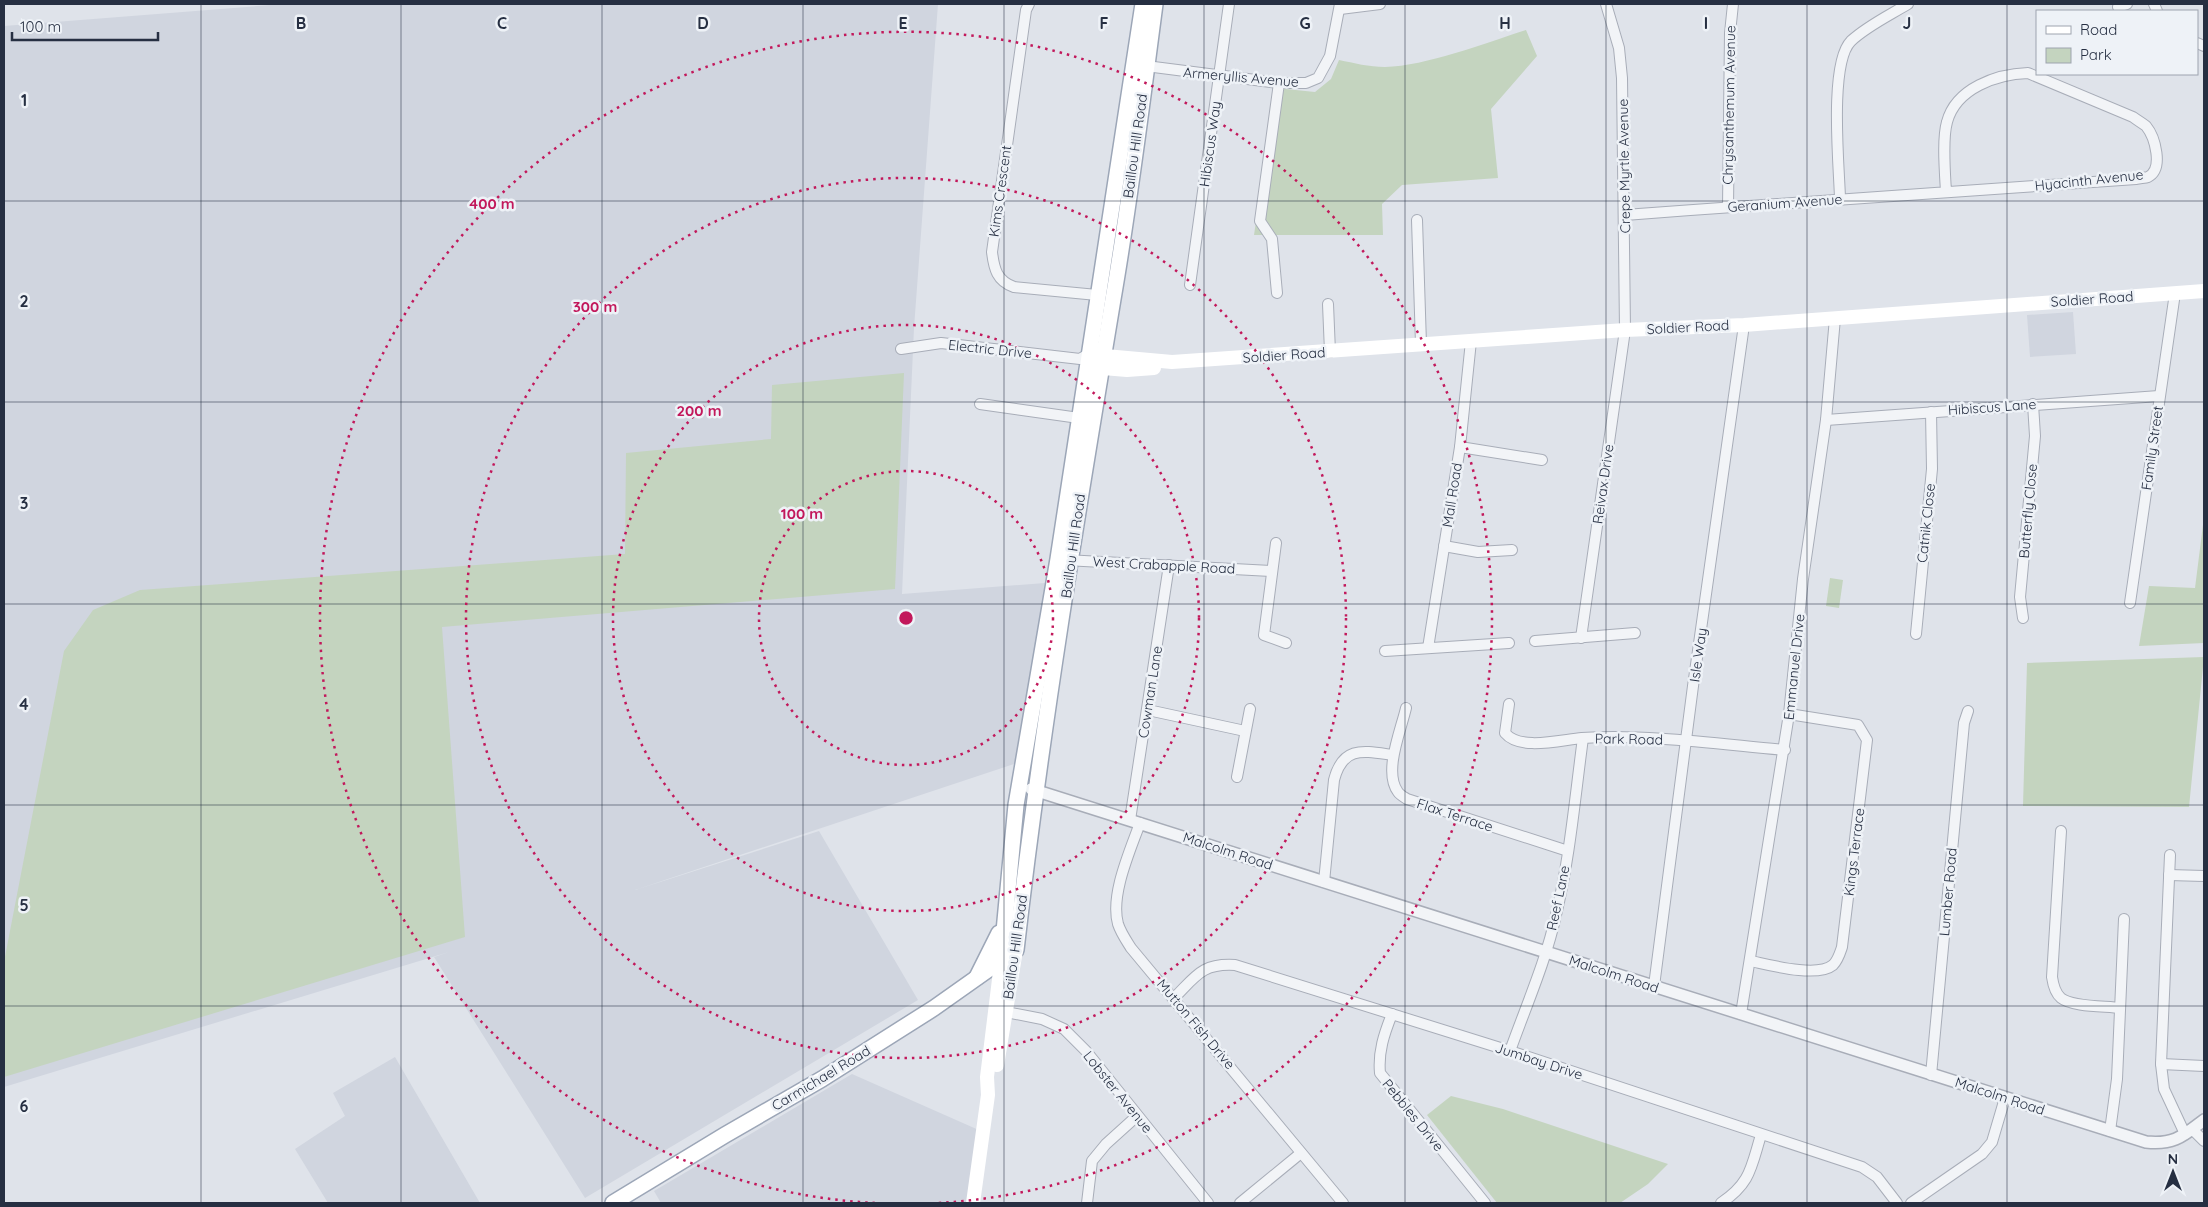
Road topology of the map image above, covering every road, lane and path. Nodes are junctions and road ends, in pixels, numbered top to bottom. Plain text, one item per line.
1 (1029, 4) edge
2 (1143, 4) edge
3 (1155, 4) edge
4 (1229, 4) edge
5 (1380, 4) edge
6 (1606, 4) edge
7 (1733, 4) edge
8 (1908, 4) edge
9 (1340, 6) edge
10 (1146, 66) junction
11 (1220, 75) junction
12 (1279, 83) junction
13 (1946, 192) junction
14 (1840, 198) junction
15 (1728, 207) junction
16 (1625, 215) junction
17 (1417, 220) dead end
18 (1190, 285) dead end
19 (2204, 291) edge
20 (1277, 293) dead end
21 (2175, 293) junction
22 (1097, 295) junction
23 (1328, 304) dead end
24 (1835, 318) junction
25 (1744, 325) junction
26 (1625, 330) junction
27 (1471, 341) junction
28 (1421, 344) junction
29 (902, 349) dead end
30 (1330, 352) junction
31 (1092, 361) junction
32 (2159, 396) junction
33 (980, 404) dead end
34 (2033, 404) junction
35 (1931, 412) junction
36 (1079, 418) junction
37 (1826, 420) junction
38 (1460, 447) junction
39 (1542, 460) dead end
40 (1276, 543) dead end
41 (1444, 546) junction
42 (1512, 550) dead end
43 (1064, 560) junction
44 (1169, 565) junction
45 (1271, 571) junction
46 (2130, 603) dead end
47 (2023, 618) dead end
48 (1635, 633) dead end
49 (1916, 634) dead end
50 (1581, 638) junction
51 (1535, 641) dead end
52 (1286, 643) dead end
53 (1509, 643) dead end
54 (1428, 648) junction
55 (1384, 651) dead end
56 (1509, 704) dead end
57 (1406, 708) dead end
58 (1250, 709) dead end
59 (1148, 710) junction
60 (1968, 710) dead end
61 (1790, 714) junction
62 (1245, 732) junction
63 (1584, 738) junction
64 (1686, 741) junction
65 (1785, 750) junction
66 (1393, 755) junction
67 (1237, 777) dead end
68 (1019, 787) junction
69 (1037, 790) junction
70 (1135, 822) junction
71 (2061, 831) dead end
72 (1568, 852) junction
73 (2170, 855) dead end
74 (2169, 875) junction
75 (2204, 876) edge
76 (1324, 882) junction
77 (2124, 919) dead end
78 (1003, 926) junction
79 (1016, 950) junction
80 (1546, 952) junction
81 (1751, 961) junction
82 (1000, 962) junction
83 (976, 978) junction
84 (1654, 986) junction
85 (1174, 998) junction
86 (2120, 1008) junction
87 (1006, 1012) junction
88 (1392, 1014) junction
89 (1741, 1014) junction
90 (1510, 1051) junction
91 (2161, 1064) junction
92 (2204, 1066) edge
93 (1931, 1074) junction
94 (988, 1087) junction
95 (2005, 1098) junction
96 (1137, 1116) junction
97 (2204, 1120) edge
98 (2110, 1131) junction
99 (2188, 1132) junction
100 (1761, 1135) junction
101 (2204, 1141) edge
102 (1301, 1153) junction
103 (613, 1203) edge
104 (973, 1203) edge
105 (1087, 1203) edge
106 (1208, 1203) edge
107 (1240, 1203) edge
108 (1343, 1203) edge
109 (1485, 1203) edge
110 (1721, 1203) edge
111 (1897, 1203) edge
112 (1911, 1203) edge

1 - 22 street, Kims Crescent
2 - 22 main road, Baillou Hill Road
3 - 10 main road, Baillou Hill Road
4 - 11 street, Hibiscus Way
5 - 9 street
6 - 16 street, Crepe Myrtle Avenue
7 - 15 street, Chrysanthemum Avenue
8 - 14 street
9 - 12 street, Armeryllis Avenue
10 - 11 street, Armeryllis Avenue
10 - 31 main road, Baillou Hill Road
11 - 12 street, Armeryllis Avenue
11 - 18 street, Hibiscus Way
12 - 20 street
13 - 13 street, Hyacinth Avenue
13 - 14 street, Geranium Avenue
14 - 15 street, Geranium Avenue
15 - 16 street, Geranium Avenue
16 - 26 street, Crepe Myrtle Avenue
17 - 28 street
19 - 21 main road, Soldier Road
21 - 24 main road, Soldier Road
21 - 32 street, Family Street
22 - 31 main road, Baillou Hill Road
23 - 30 street
24 - 25 main road, Soldier Road
24 - 37 street, Emmanuel Drive
25 - 26 main road, Soldier Road
25 - 64 street, Isle Way
26 - 27 main road, Soldier Road
26 - 50 street, Reivax Drive
27 - 28 main road, Soldier Road
27 - 38 street, Mall Road
28 - 30 main road, Soldier Road
29 - 31 street, Electric Drive
30 - 31 main road, Soldier Road
31 - 36 main road, Baillou Hill Road
31 - 43 main road, Baillou Hill Road
32 - 34 street, Hibiscus Lane
32 - 46 street, Family Street
33 - 36 street
34 - 35 street, Hibiscus Lane
34 - 47 street, Butterfly Close
35 - 37 street, Hibiscus Lane
35 - 49 street, Catnik Close
36 - 43 main road, Baillou Hill Road
37 - 61 street, Emmanuel Drive
38 - 39 street
38 - 41 street, Mall Road
40 - 45 street
41 - 42 street
41 - 54 street, Mall Road
43 - 44 street, West Crabapple Road
43 - 68 main road, Baillou Hill Road
43 - 69 main road, Baillou Hill Road
44 - 45 street, West Crabapple Road
44 - 59 street, Cowman Lane
45 - 52 street
48 - 50 street
50 - 51 street
53 - 54 street
54 - 55 street
56 - 63 street, Park Road
57 - 66 street, Flax Terrace
58 - 62 street
59 - 62 street
59 - 70 street, Cowman Lane
60 - 93 street, Lumber Road
61 - 65 street, Emmanuel Drive
61 - 81 street, Kings Terrace
62 - 67 street
63 - 64 street, Park Road
63 - 72 street, Reef Lane
64 - 65 street, Park Road
64 - 84 street, Isle Way
65 - 81 street, Emmanuel Drive
66 - 72 street, Flax Terrace
66 - 76 street
68 - 69 street, Malcolm Road
68 - 78 main road, Baillou Hill Road
69 - 70 street, Malcolm Road
69 - 79 main road, Baillou Hill Road
70 - 76 street, Malcolm Road
70 - 85 street, Mutton Fish Drive
71 - 86 street
72 - 80 street, Reef Lane
73 - 74 street
74 - 75 street
74 - 91 street
76 - 80 street, Malcolm Road
77 - 86 street
78 - 82 main road, Baillou Hill Road
78 - 83 main road, Carmichael Road
79 - 82 main road
79 - 87 main road, Baillou Hill Road
80 - 84 street, Malcolm Road
80 - 90 street, Reef Lane
81 - 89 street, Emmanuel Drive
82 - 83 main road
82 - 94 main road, Baillou Hill Road
83 - 103 main road, Carmichael Road
84 - 89 street, Malcolm Road
85 - 88 street, Jumbay Drive
85 - 102 street, Mutton Fish Drive
86 - 98 street
87 - 94 main road, Baillou Hill Road
87 - 96 street, Lobster Avenue
88 - 90 street, Jumbay Drive
88 - 109 street, Pebbles Drive
89 - 93 street, Malcolm Road
90 - 100 street, Jumbay Drive
91 - 92 street
91 - 99 street
93 - 95 street, Malcolm Road
94 - 104 main road, Baillou Hill Road
95 - 98 street, Malcolm Road
95 - 112 street
96 - 105 street
96 - 106 street, Lobster Avenue
97 - 99 street, Malcolm Road
98 - 99 street, Malcolm Road
99 - 101 street
100 - 110 street
100 - 111 street, Jumbay Drive
102 - 107 street
102 - 108 street, Mutton Fish Drive

